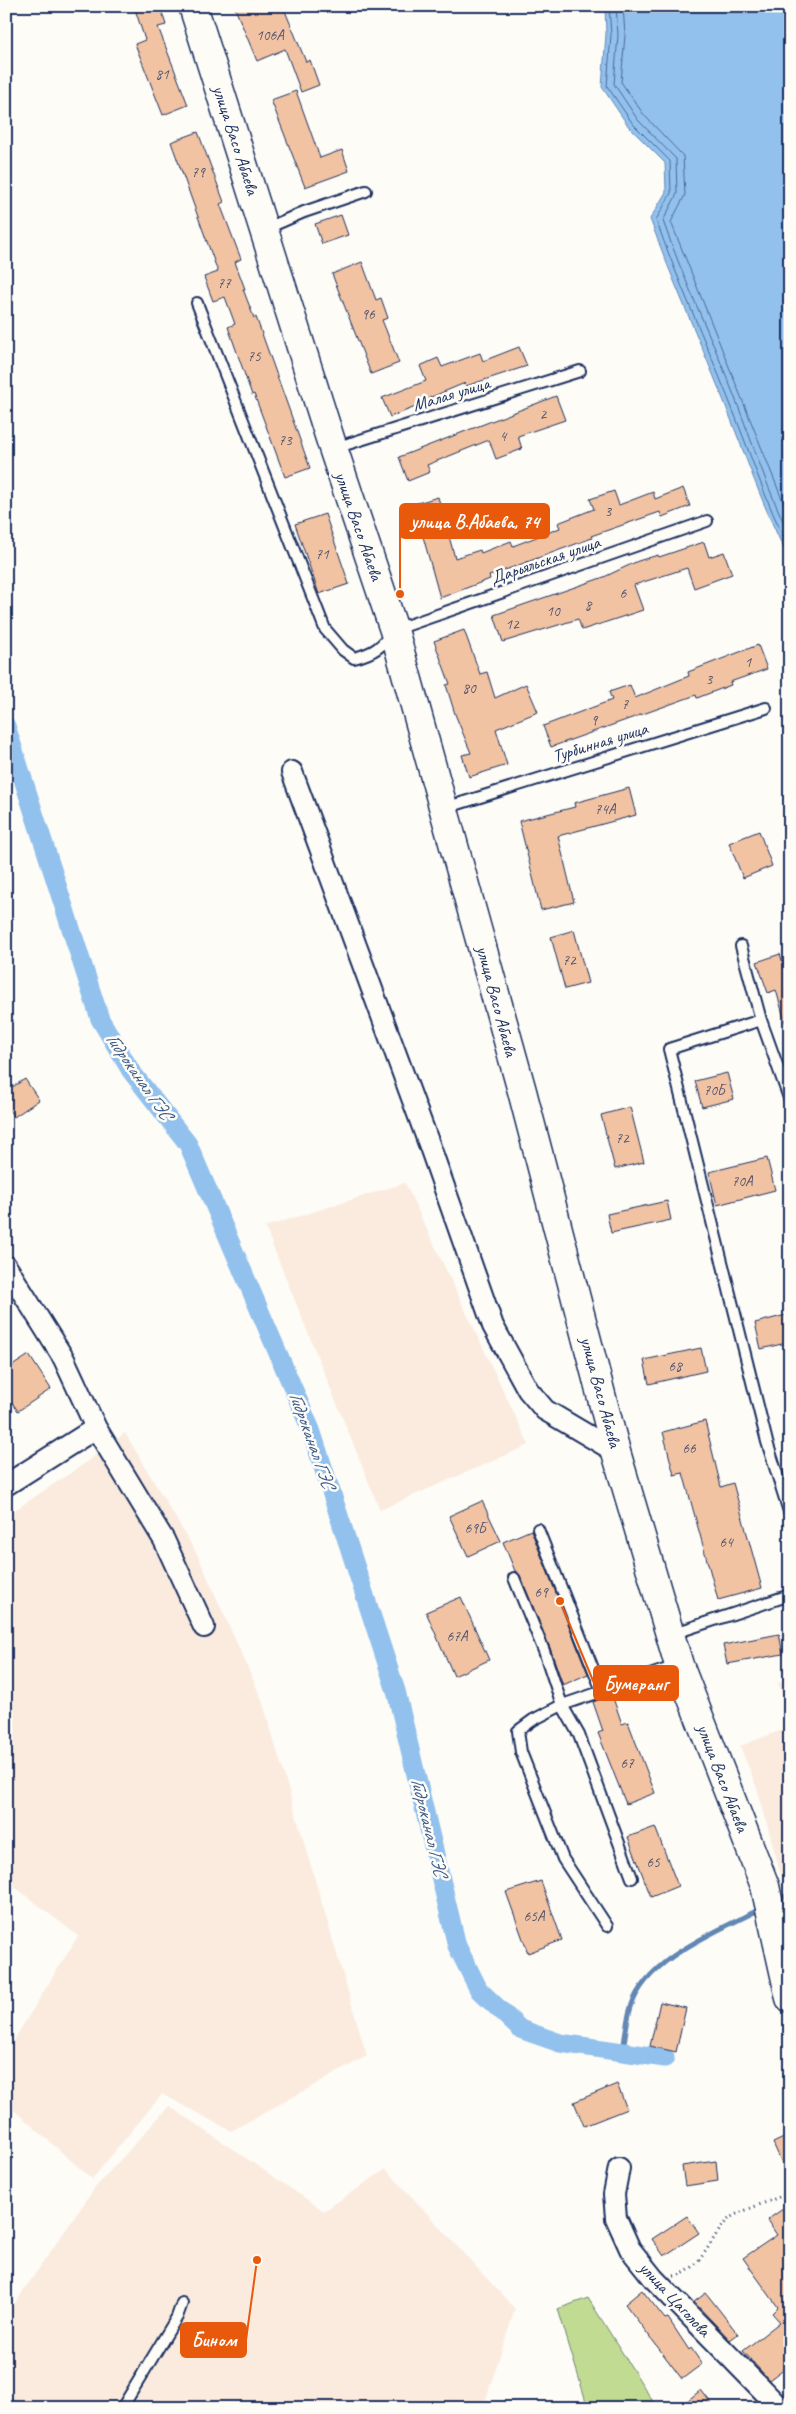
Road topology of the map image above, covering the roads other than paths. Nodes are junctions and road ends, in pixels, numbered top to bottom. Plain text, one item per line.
1 (193, 6) edge
2 (366, 190) dead end
3 (265, 229) junction
4 (197, 303) dead end
5 (580, 371) dead end
6 (333, 448) junction
7 (707, 521) dead end
8 (394, 630) junction
9 (766, 708) dead end
10 (292, 772) dead end
11 (443, 809) junction
12 (741, 946) dead end
13 (761, 1020) junction
14 (790, 1101) edge
15 (6, 1266) edge
16 (96, 1428) junction
17 (616, 1452) junction
18 (6, 1485) edge
19 (790, 1515) edge
20 (538, 1529) dead end
21 (514, 1578) dead end
22 (790, 1595) edge
23 (204, 1626) dead end
24 (670, 1635) junction
25 (679, 1665) junction
26 (602, 1691) junction
27 (562, 1705) junction
28 (632, 1878) dead end
29 (607, 1926) dead end
30 (790, 1998) edge
31 (619, 2168) dead end
32 (182, 2303) dead end
33 (122, 2408) edge
34 (780, 2408) edge

1 - 3 main road, улица Васо Абаева
2 - 3 lane
3 - 6 main road, улица Васо Абаева
4 - 8 lane
5 - 6 lane, Малая улица
6 - 8 main road, улица Васо Абаева
7 - 8 lane, Дарьяльская улица
8 - 11 main road, улица Васо Абаева
9 - 11 lane, Турбинная улица
10 - 17 street
11 - 17 main road, улица Васо Абаева
12 - 13 lane
13 - 14 lane
13 - 19 lane
15 - 16 street
16 - 18 street
16 - 23 street
17 - 24 main road, улица Васо Абаева
20 - 26 lane
21 - 27 lane
22 - 24 lane
24 - 25 main road, улица Васо Абаева
25 - 26 lane
25 - 30 main road, улица Васо Абаева
26 - 27 lane
27 - 28 lane
27 - 29 lane
31 - 34 street, улица Цаголова
32 - 33 lane

